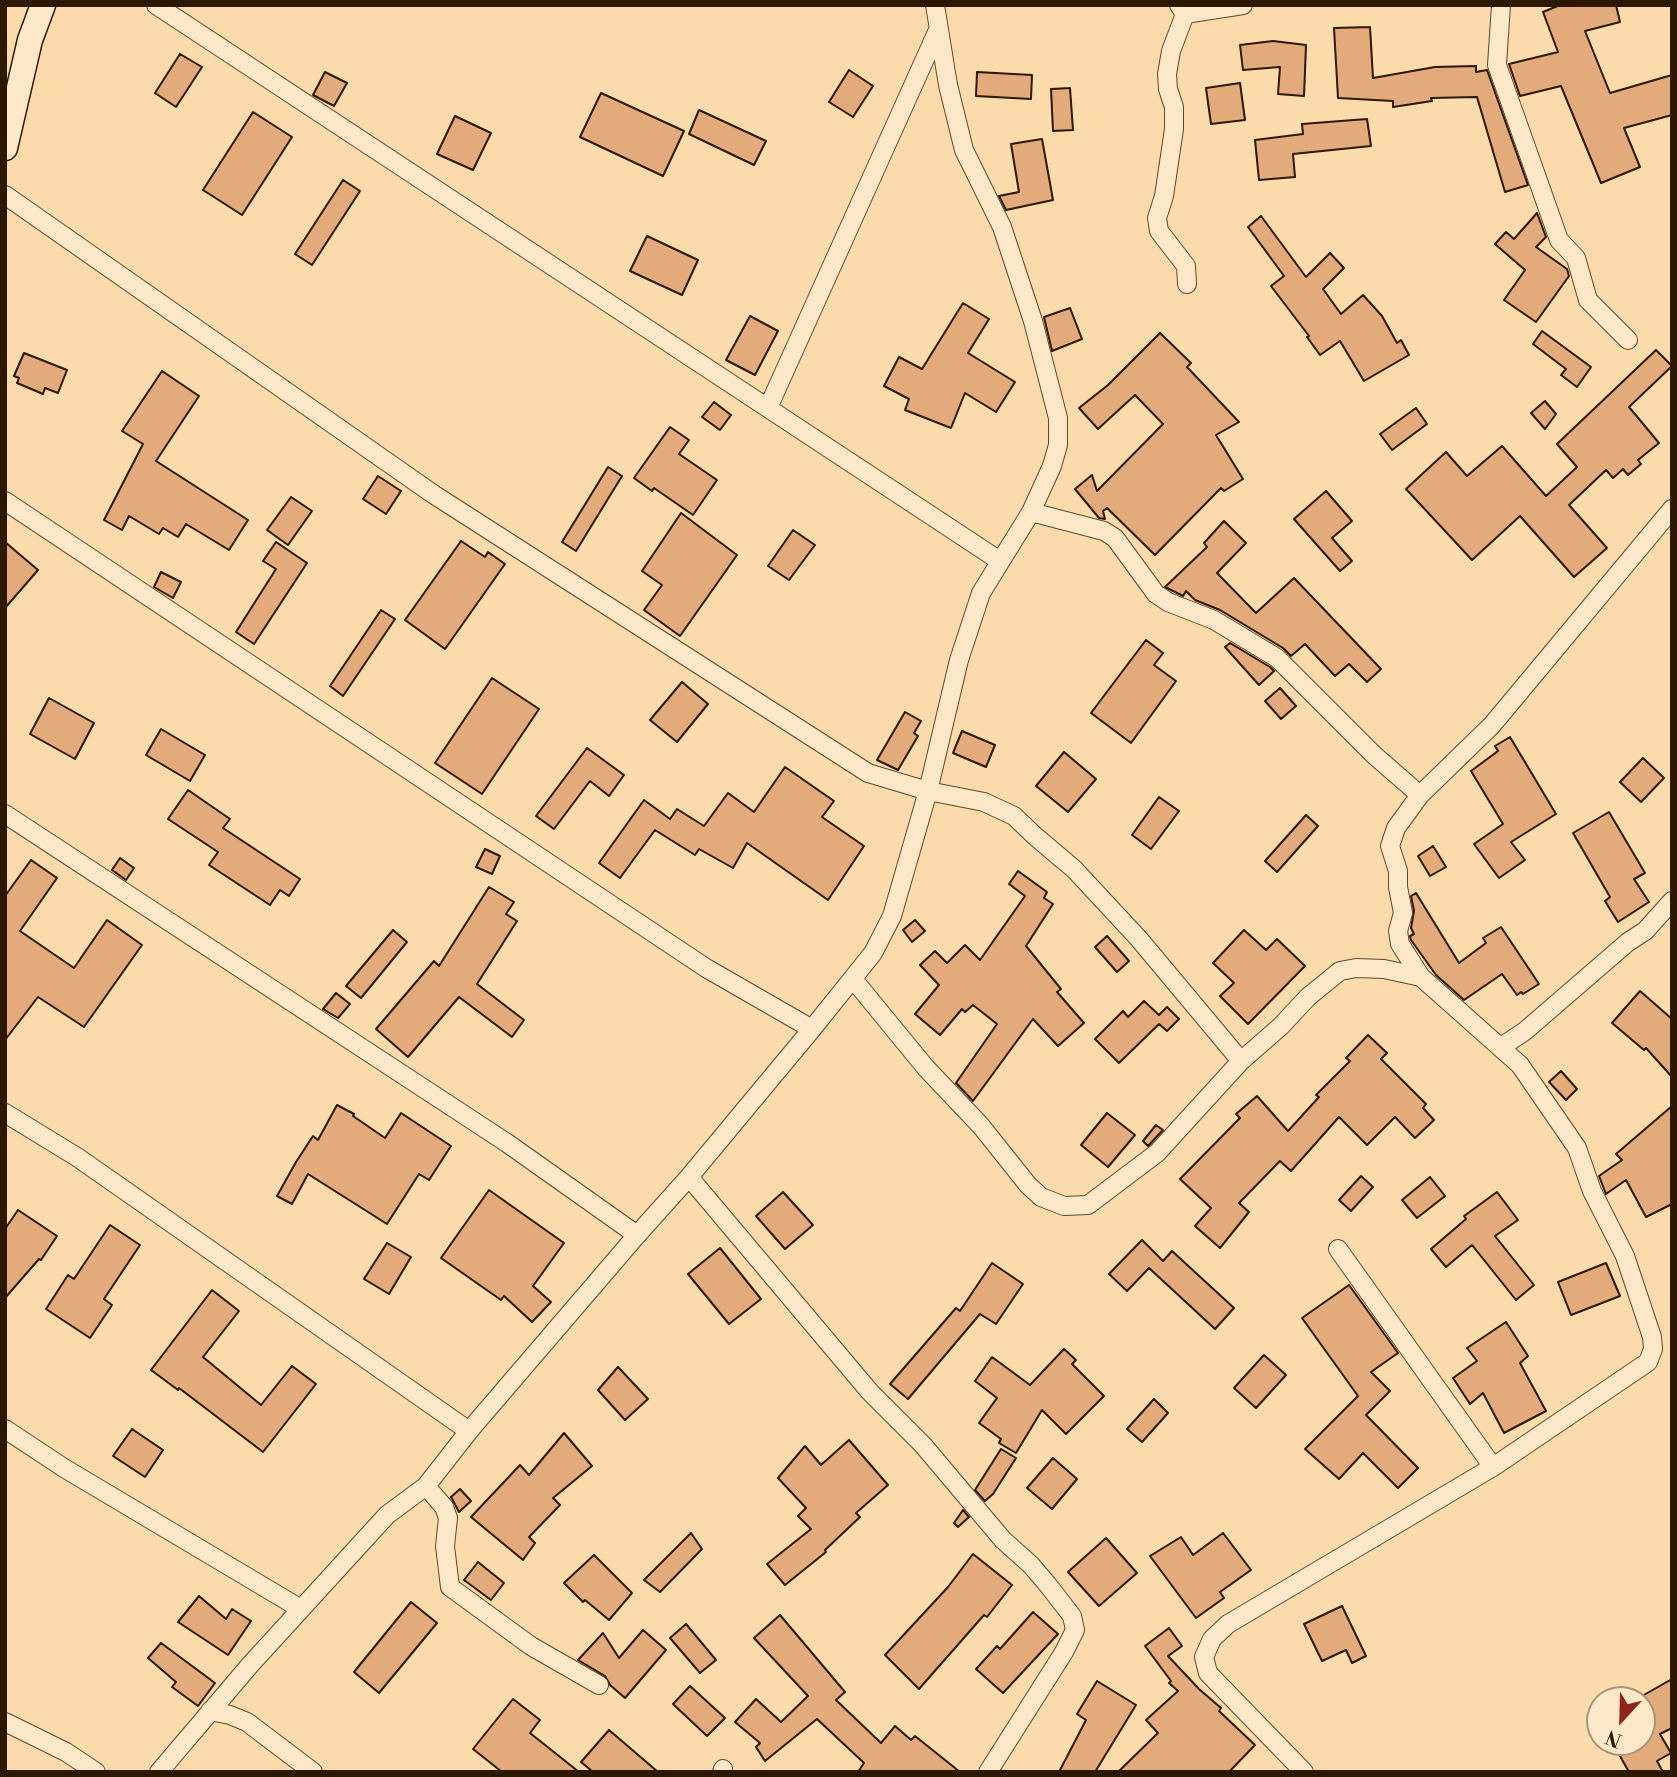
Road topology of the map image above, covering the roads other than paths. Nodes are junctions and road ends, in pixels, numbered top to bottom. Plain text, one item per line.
1 (43, 5) edge
2 (156, 5) edge
3 (935, 5) edge
4 (1243, 5) edge
5 (1501, 5) edge
6 (1182, 10) edge
7 (938, 30) junction
8 (5, 148) edge
9 (5, 195) edge
10 (1187, 284) dead end
11 (1628, 341) dead end
12 (768, 408) junction
13 (5, 501) edge
14 (1672, 509) edge
15 (1031, 512) junction
16 (1000, 561) junction
17 (929, 791) junction
18 (1420, 795) junction
19 (5, 814) edge
20 (1672, 901) edge
21 (1421, 976) junction
22 (853, 979) junction
23 (812, 1029) junction
24 (1501, 1047) junction
25 (1241, 1061) junction
26 (5, 1113) edge
27 (689, 1177) junction
28 (636, 1234) junction
29 (1338, 1249) dead end
30 (5, 1429) edge
31 (470, 1431) junction
32 (1493, 1467) junction
33 (426, 1486) junction
34 (301, 1609) junction
35 (599, 1685) dead end
36 (210, 1712) junction
37 (5, 1722) edge
38 (96, 1772) edge
39 (159, 1772) edge
40 (313, 1772) edge
41 (988, 1772) edge
42 (1304, 1772) edge

1 - 8 street
2 - 12 street
3 - 7 street
4 - 6 street
5 - 11 street
6 - 10 street
7 - 12 street
7 - 15 street
9 - 17 street
12 - 16 street
13 - 23 street
14 - 18 street
15 - 16 street
15 - 18 street
16 - 17 street
17 - 22 street
17 - 25 street
18 - 21 street
19 - 28 street
20 - 24 street
21 - 24 street
21 - 25 street
22 - 23 street
22 - 25 street
23 - 27 street
24 - 32 street
26 - 31 street
27 - 28 street
27 - 41 street
28 - 31 street
29 - 32 street
30 - 34 street
31 - 33 street
32 - 42 street
33 - 34 street
33 - 35 street
34 - 36 street
36 - 39 street
36 - 40 street
37 - 38 street

